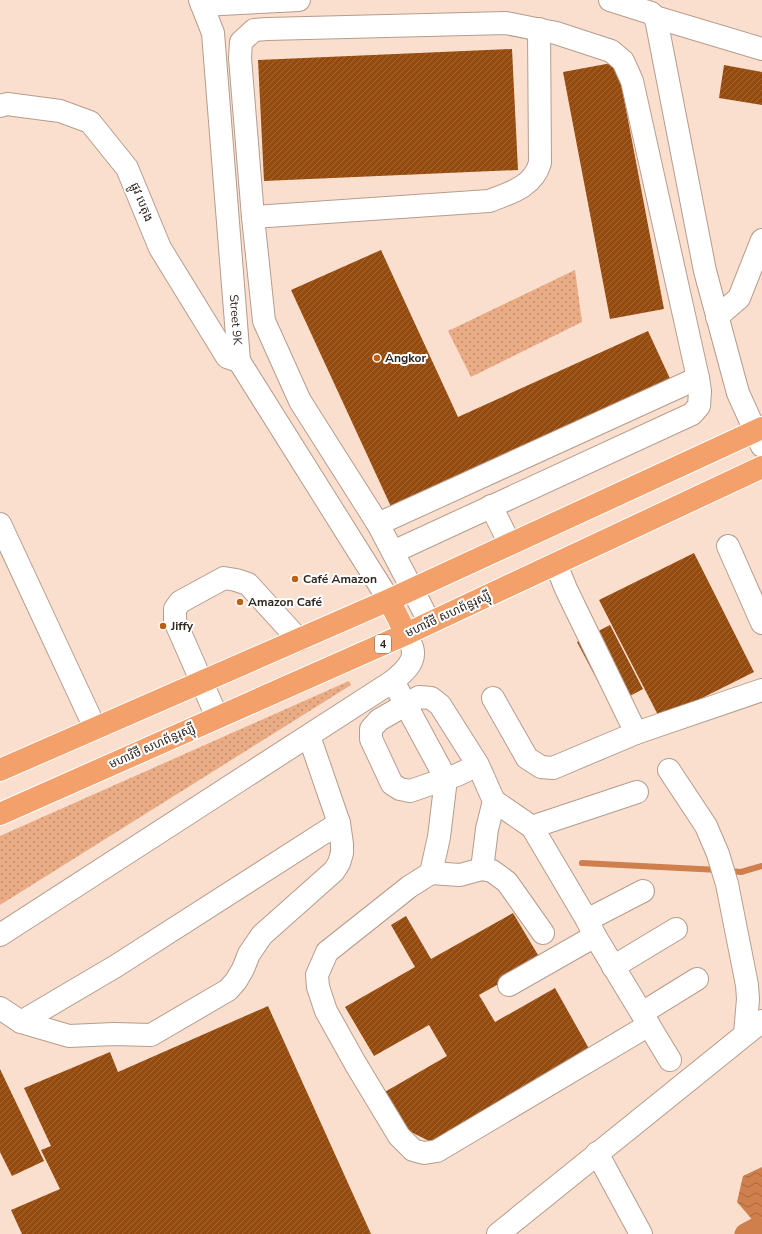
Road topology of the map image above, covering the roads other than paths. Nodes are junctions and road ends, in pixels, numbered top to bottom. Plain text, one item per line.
1 (299, 0) edge
2 (610, 0) edge
3 (201, 3) edge
4 (655, 17) junction
5 (539, 29) junction
6 (762, 48) edge
7 (0, 106) edge
8 (253, 217) junction
9 (762, 240) edge
10 (717, 317) junction
11 (239, 361) junction
12 (698, 378) junction
13 (598, 424) junction
14 (760, 435) edge
15 (611, 452) junction
16 (762, 466) edge
17 (492, 506) junction
18 (0, 524) edge
19 (378, 524) junction
20 (510, 544) junction
21 (728, 546) dead end
22 (393, 552) junction
23 (556, 564) junction
24 (412, 588) junction
25 (389, 600) junction
26 (430, 623) junction
27 (762, 623) edge
28 (406, 634) junction
29 (299, 640) junction
30 (393, 681) junction
31 (201, 682) junction
32 (762, 690) edge
33 (493, 698) dead end
34 (406, 704) junction
35 (218, 717) junction
36 (95, 728) junction
37 (636, 733) junction
38 (310, 736) junction
39 (478, 765) junction
40 (0, 770) edge
41 (669, 770) dead end
42 (446, 779) junction
43 (637, 792) dead end
44 (494, 801) junction
45 (0, 814) edge
46 (339, 823) junction
47 (532, 827) junction
48 (482, 869) junction
49 (431, 873) junction
50 (643, 891) dead end
51 (591, 928) junction
52 (676, 929) dead end
53 (543, 933) dead end
54 (0, 935) edge
55 (613, 967) junction
56 (697, 979) dead end
57 (509, 985) dead end
58 (0, 1008) edge
59 (645, 1019) junction
60 (762, 1021) edge
61 (21, 1022) junction
62 (745, 1034) junction
63 (670, 1060) dead end
64 (598, 1153) junction
65 (498, 1234) edge
66 (641, 1234) edge

1 - 3 street
2 - 4 street
3 - 11 street, Street 9K
4 - 6 street
4 - 10 street
5 - 8 street
5 - 8 street
5 - 12 street
7 - 11 street, ផ្លូវ បេតុង
8 - 19 street
9 - 10 street
10 - 14 street
11 - 25 street, Street 9K
12 - 13 street
12 - 15 street
13 - 15 street
13 - 19 street
14 - 20 highway
15 - 17 street
16 - 23 highway, មហាវិថី សហព័ន្ធរុស្ស៊ី / 4
17 - 20 street
17 - 22 street
18 - 36 street
19 - 22 street
20 - 24 highway
21 - 27 street
22 - 24 street
23 - 26 highway, មហាវិថី សហព័ន្ធរុស្ស៊ី / 4
23 - 37 street
24 - 25 highway
24 - 26 street
25 - 28 highway
25 - 29 highway
26 - 28 highway, មហាវិថី សហព័ន្ធរុស្ស៊ី / 4
28 - 30 street
28 - 35 highway, មហាវិថី សហព័ន្ធរុស្ស៊ី / 4
29 - 31 highway
29 - 31 street
30 - 34 street
30 - 38 street
31 - 35 street
31 - 36 highway
32 - 37 street
33 - 37 street
34 - 39 street
34 - 42 street
34 - 42 street
35 - 45 highway, មហាវិថី សហព័ន្ធរុស្ស៊ី / 4
36 - 40 highway
38 - 46 street
38 - 54 street
39 - 42 street
39 - 44 street
41 - 62 street
42 - 49 street
43 - 47 street
44 - 47 street
44 - 48 street
46 - 61 street
46 - 61 street
47 - 51 street
48 - 49 street
48 - 53 street
49 - 59 street
50 - 51 street
51 - 55 street
51 - 57 street
52 - 55 street
55 - 59 street
56 - 59 street
58 - 61 street
59 - 63 street
60 - 62 street
62 - 64 street
64 - 65 street
64 - 66 street

